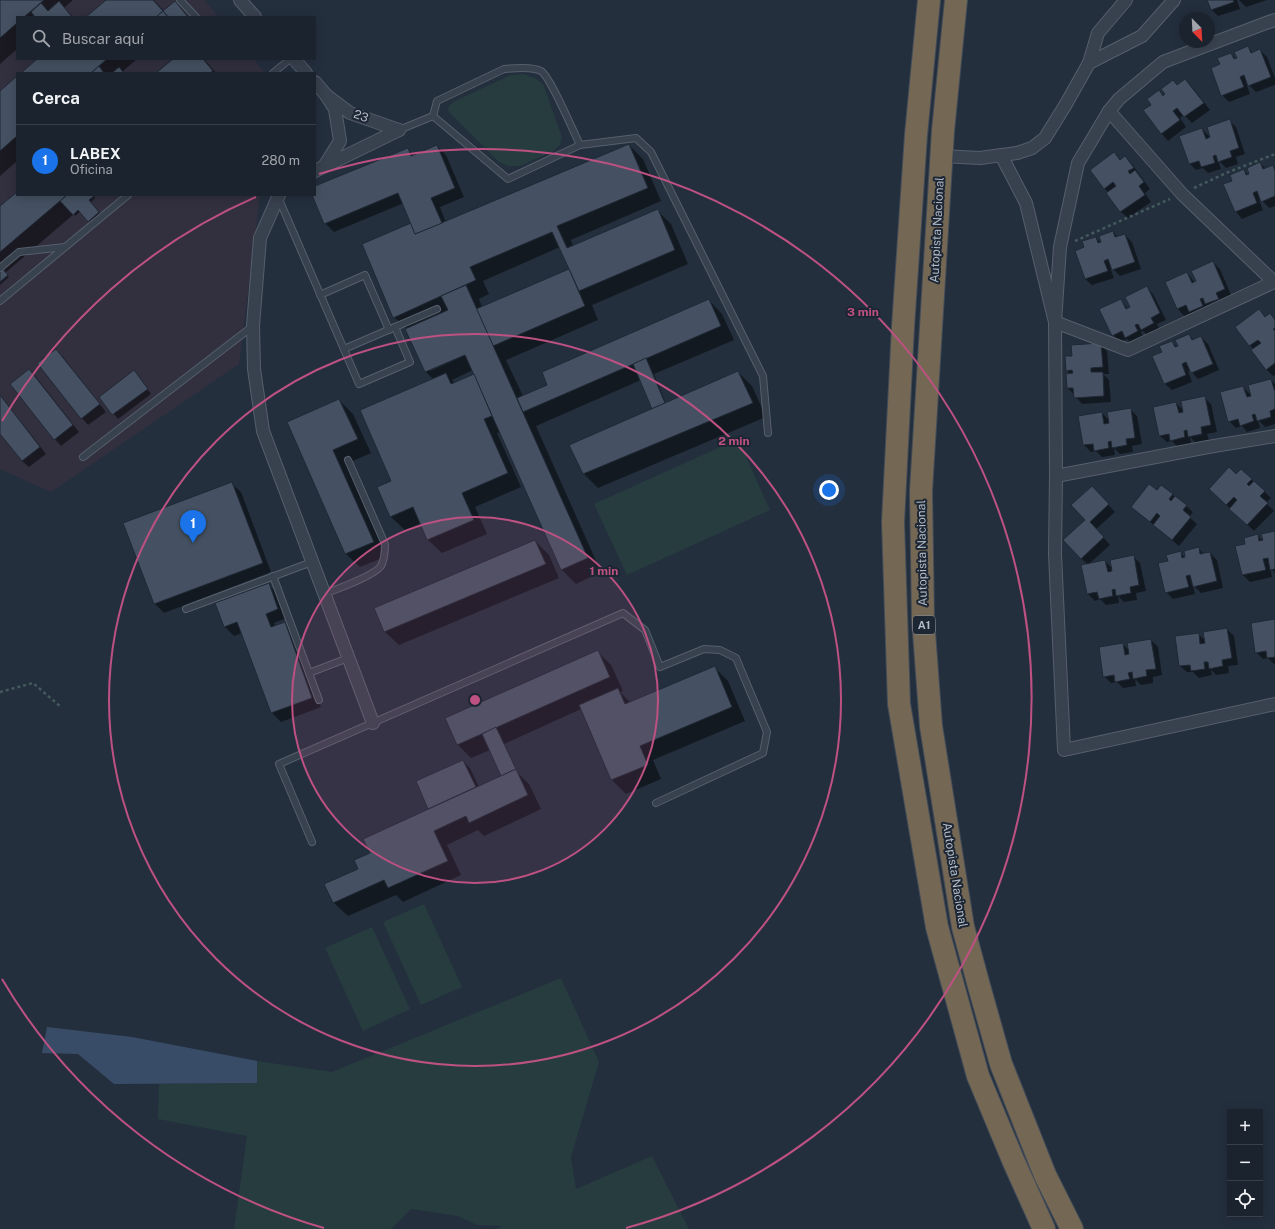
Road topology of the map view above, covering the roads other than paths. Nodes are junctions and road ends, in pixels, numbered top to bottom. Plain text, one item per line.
1 (180, 0) edge
2 (240, 0) edge
3 (929, 0) edge
4 (956, 0) edge
5 (1126, 0) edge
6 (1174, 0) edge
7 (195, 16) edge
8 (254, 16) edge
9 (1275, 20) edge
10 (289, 60) edge
11 (295, 60) edge
12 (1089, 63) junction
13 (274, 72) edge
14 (305, 72) edge
15 (316, 83) edge
16 (326, 95) junction
17 (1109, 111) junction
18 (433, 116) junction
19 (399, 130) junction
20 (580, 145) junction
21 (1001, 155) junction
22 (941, 156) junction
23 (320, 168) edge
24 (126, 196) edge
25 (278, 196) edge
26 (65, 247) junction
27 (0, 268) edge
28 (1275, 282) edge
29 (320, 295) junction
30 (0, 302) edge
31 (437, 309) dead end
32 (1055, 322) junction
33 (253, 326) junction
34 (392, 329) junction
35 (344, 349) junction
36 (768, 433) dead end
37 (1275, 436) edge
38 (83, 457) dead end
39 (348, 460) dead end
40 (1056, 476) junction
41 (312, 562) junction
42 (273, 576) junction
43 (324, 594) junction
44 (186, 609) dead end
45 (348, 658) junction
46 (309, 673) junction
47 (319, 700) dead end
48 (1275, 704) edge
49 (373, 723) junction
50 (656, 803) dead end
51 (312, 842) dead end
52 (1044, 1229) edge
53 (1072, 1229) edge

1 - 7 lane
2 - 8 street
3 - 52 highway, A1
4 - 22 highway, Autopista Nacional / A1
5 - 12 street
6 - 12 street
9 - 17 street
10 - 13 lane
11 - 14 street
12 - 21 street
15 - 16 street, 23
16 - 19 street, 23
16 - 23 street, 23
17 - 28 street
17 - 32 street
18 - 19 lane
18 - 20 lane
18 - 20 lane
19 - 23 street
20 - 36 lane
21 - 22 street
21 - 32 street
22 - 53 highway, Autopista Nacional / A1
24 - 26 lane
25 - 29 lane
25 - 33 street
26 - 27 lane
26 - 30 lane
28 - 32 street
29 - 34 lane
29 - 35 lane
31 - 34 lane
32 - 40 street
33 - 38 lane
33 - 41 street
34 - 35 lane
34 - 35 lane
37 - 40 street
39 - 43 lane
40 - 48 street
41 - 42 lane
41 - 43 street
42 - 44 lane
42 - 46 lane
43 - 45 street
45 - 46 lane
45 - 49 street
46 - 47 lane
49 - 50 lane
49 - 51 lane

